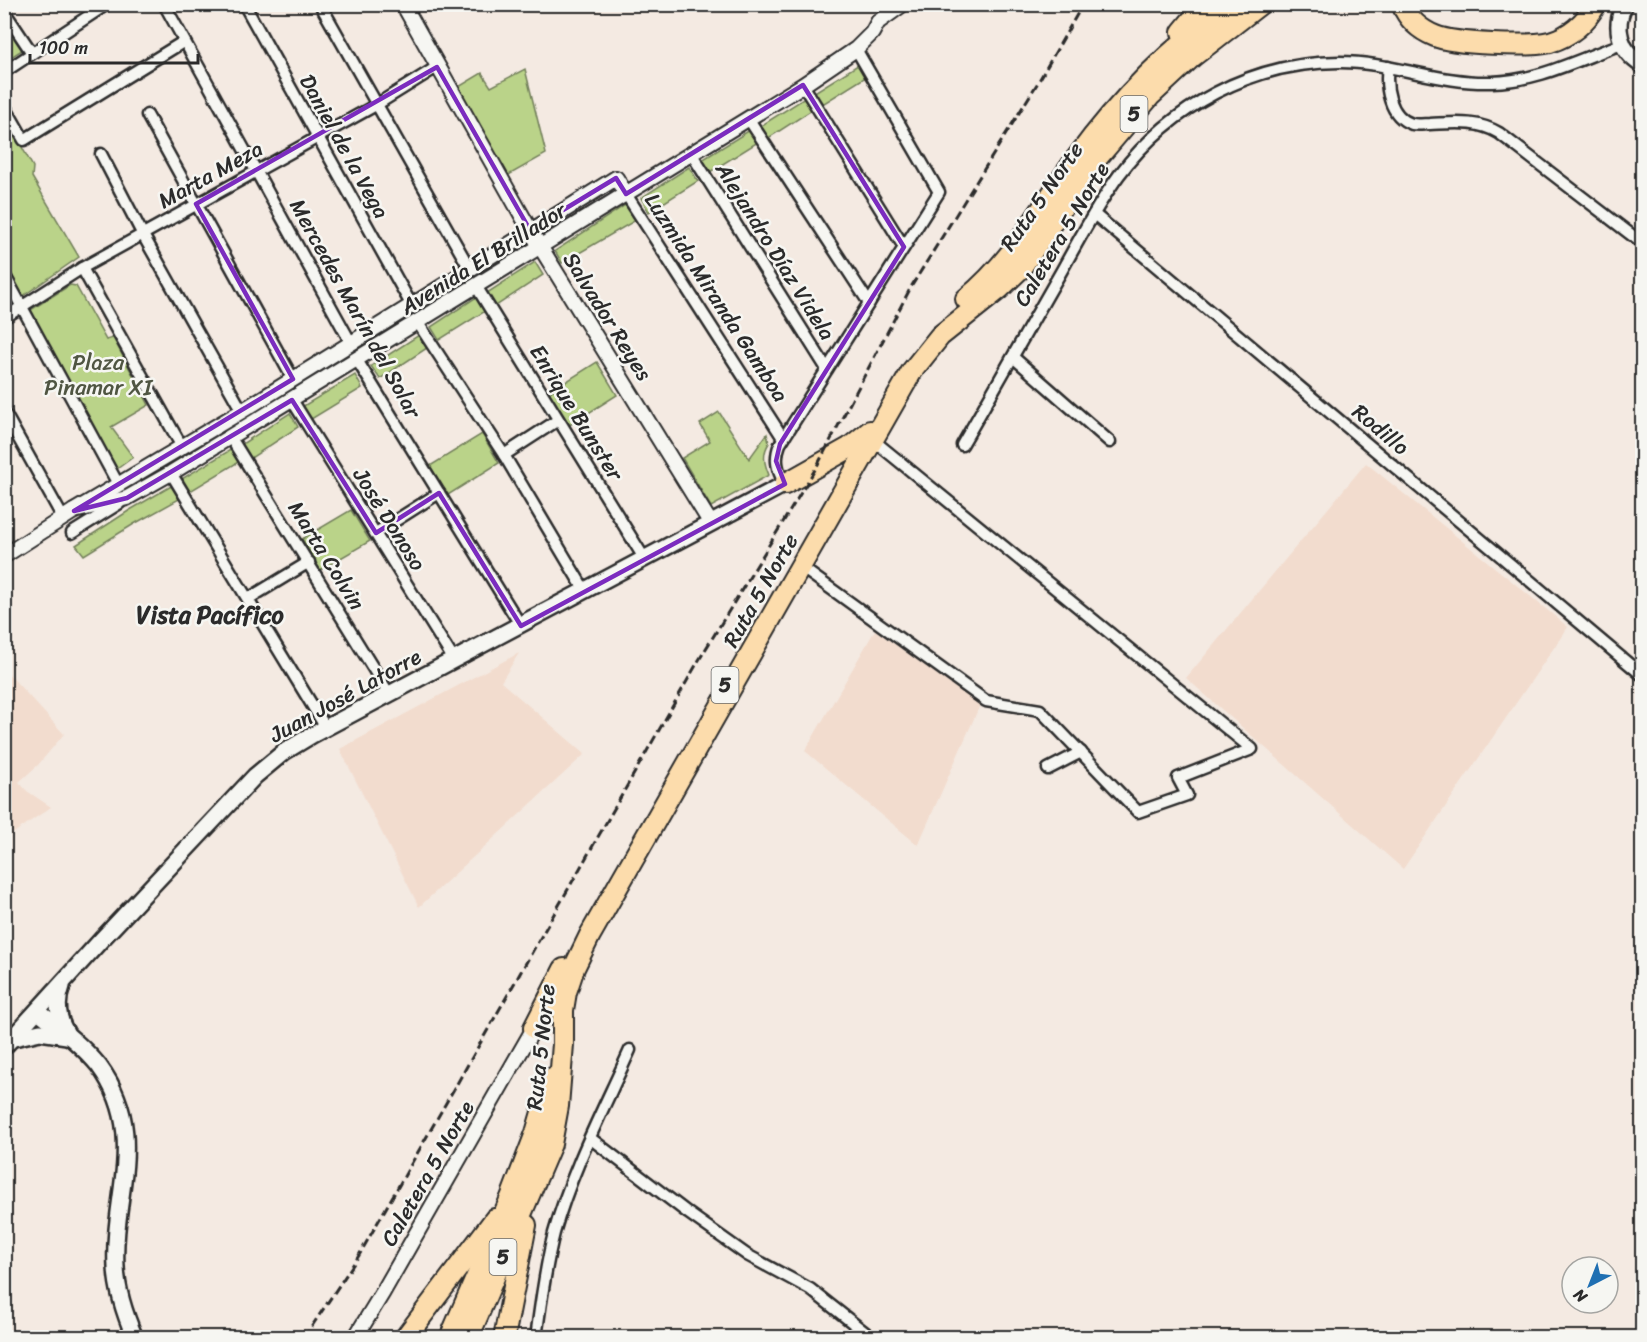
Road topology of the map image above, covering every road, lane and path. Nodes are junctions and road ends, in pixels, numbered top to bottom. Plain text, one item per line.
1 (83, 4) edge
2 (107, 4) edge
3 (165, 4) edge
4 (244, 4) edge
5 (320, 4) edge
6 (403, 4) edge
7 (903, 4) edge
8 (1204, 4) edge
9 (1231, 4) edge
10 (1260, 4) edge
11 (1402, 4) edge
12 (1596, 4) edge
13 (1625, 4) edge
14 (4, 10) edge
15 (90, 15) junction
16 (183, 42) junction
17 (1622, 44) junction
18 (856, 49) junction
19 (32, 53) junction
20 (1642, 65) edge
21 (437, 67) junction
22 (1388, 67) junction
23 (4, 72) edge
24 (803, 85) junction
25 (1134, 90) junction
26 (4, 105) edge
27 (376, 105) junction
28 (147, 115) dead end
29 (748, 118) junction
30 (318, 137) junction
31 (691, 153) junction
32 (101, 154) dead end
33 (255, 171) junction
34 (616, 178) joint
35 (626, 194) junction
36 (196, 204) junction
37 (1094, 214) junction
38 (530, 231) junction
39 (143, 235) junction
40 (1642, 243) edge
41 (540, 246) junction
42 (904, 247) junction
43 (82, 268) junction
44 (470, 269) junction
45 (4, 274) edge
46 (476, 286) junction
47 (869, 303) junction
48 (412, 306) junction
49 (22, 307) junction
50 (4, 318) edge
51 (418, 323) junction
52 (351, 343) junction
53 (1013, 357) junction
54 (357, 360) junction
55 (827, 369) junction
56 (292, 379) junction
57 (292, 400) junction
58 (242, 411) junction
59 (4, 412) edge
60 (558, 420) junction
61 (872, 436) junction
62 (231, 438) junction
63 (783, 438) junction
64 (1110, 442) dead end
65 (962, 445) dead end
66 (182, 447) junction
67 (504, 455) junction
68 (816, 468) junction
69 (171, 473) junction
70 (840, 483) junction
71 (118, 484) junction
72 (785, 484) junction
73 (439, 494) junction
74 (127, 498) junction
75 (68, 515) junction
76 (710, 522) junction
77 (72, 533) dead end
78 (376, 533) junction
79 (5, 556) edge
80 (644, 558) junction
81 (309, 562) junction
82 (801, 567) junction
83 (585, 591) junction
84 (248, 598) junction
85 (520, 626) junction
86 (454, 660) junction
87 (1642, 675) edge
88 (389, 694) junction
89 (326, 728) junction
90 (1081, 752) junction
91 (1048, 770) dead end
92 (567, 964) junction
93 (64, 982) junction
94 (38, 1011) junction
95 (534, 1028) joint
96 (69, 1037) junction
97 (8, 1043) edge
98 (630, 1050) dead end
99 (590, 1138) junction
100 (537, 1175) junction
101 (511, 1198) junction
102 (135, 1338) edge
103 (355, 1338) edge
104 (405, 1338) edge
105 (450, 1338) edge
106 (468, 1338) edge
107 (504, 1338) edge
108 (536, 1338) edge
109 (872, 1338) edge

1 - 15 street
2 - 15 street
3 - 16 street, Mercedes Marín del Solar
4 - 30 street, Daniel de la Vega
5 - 27 street
6 - 21 street, Salvador Reyes
7 - 18 street, Avenida El Brillador
8 - 25 highway
9 - 25 highway, Ruta 5 Norte / 5
10 - 61 highway, Ruta 5 Norte / 5
11 - 12 highway
13 - 17 main road
14 - 19 street
15 - 19 street
16 - 26 street
16 - 33 street, Mercedes Marín del Solar
17 - 20 main road
17 - 22 street, Caletera 5 Norte
18 - 24 street, Avenida El Brillador
18 - 42 street
19 - 23 street
21 - 27 street, Marta Meza
21 - 38 street, Salvador Reyes
22 - 37 street, Caletera 5 Norte
22 - 40 street
24 - 29 street, Avenida El Brillador
24 - 42 street
25 - 61 highway, Ruta 5 Norte / 5
27 - 30 street, Marta Meza
27 - 44 street
28 - 36 street
29 - 31 street, Avenida El Brillador
29 - 47 street
30 - 33 street, Marta Meza
30 - 48 street, Daniel de la Vega
31 - 35 street, Avenida El Brillador
31 - 55 street, Alejandro Díaz Videla
32 - 39 street
33 - 36 street, Marta Meza
33 - 52 street, Mercedes Marín del Solar
34 - 35 street, Luzmida Miranda Gamboa
34 - 38 street, Avenida El Brillador
35 - 41 street, Avenida El Brillador
35 - 63 street, Luzmida Miranda Gamboa
36 - 39 street, Marta Meza
36 - 56 street
37 - 53 street, Caletera 5 Norte
37 - 87 street, Rodillo
38 - 41 street, Salvador Reyes
38 - 44 street, Avenida El Brillador
39 - 43 street, Marta Meza
39 - 58 street
41 - 46 street, Avenida El Brillador
41 - 76 street, Salvador Reyes
42 - 47 street
43 - 49 street, Marta Meza
43 - 66 street
44 - 48 street, Avenida El Brillador
45 - 49 street
46 - 51 street, Avenida El Brillador
46 - 60 street, Enrique Bunster
47 - 55 street
48 - 52 street, Avenida El Brillador
49 - 50 street, Marta Meza
49 - 71 street
51 - 54 street, Avenida El Brillador
51 - 67 street
52 - 54 street, Mercedes Marín del Solar
52 - 56 street, Avenida El Brillador
53 - 64 street
53 - 65 street, Caletera 5 Norte
54 - 57 street, Avenida El Brillador
54 - 73 street, Mercedes Marín del Solar
55 - 63 street
56 - 58 street, Avenida El Brillador
57 - 62 street, Avenida El Brillador
57 - 78 street, José Donoso
58 - 66 street, Avenida El Brillador
59 - 75 street
60 - 67 street
60 - 80 street, Enrique Bunster
61 - 68 highway
61 - 70 highway, Ruta 5 Norte / 5
61 - 82 highway, Ruta 5 Norte / 5
61 - 90 street
62 - 69 street, Avenida El Brillador
62 - 81 street, Marta Colvin
63 - 72 street
66 - 71 street, Avenida El Brillador
67 - 83 street
68 - 70 highway
68 - 72 highway
69 - 74 street, Avenida El Brillador
69 - 84 street
70 - 92 highway, Ruta 5 Norte / 5
71 - 75 street, Avenida El Brillador
72 - 76 main road, Juan José Latorre
73 - 78 street
73 - 85 street, Mercedes Marín del Solar
74 - 75 street
74 - 77 street, Avenida El Brillador
75 - 79 street, Avenida El Brillador
76 - 80 main road, Juan José Latorre
78 - 86 street, José Donoso
80 - 83 main road, Juan José Latorre
81 - 84 street
81 - 88 street, Marta Colvin
82 - 90 street
82 - 100 highway, Ruta 5 Norte / 5
83 - 85 main road, Juan José Latorre
84 - 89 street
85 - 86 main road, Juan José Latorre
86 - 88 main road, Juan José Latorre
88 - 89 main road, Juan José Latorre
89 - 93 main road, Juan José Latorre
90 - 91 street
92 - 95 highway
92 - 101 highway, Ruta 5 Norte / 5
93 - 94 main road, Juan José Latorre
93 - 96 main road
94 - 96 main road
94 - 97 main road, Juan José Latorre
95 - 103 street, Caletera 5 Norte
96 - 97 main road
96 - 102 main road
98 - 99 street
99 - 108 street
99 - 109 street
100 - 106 highway, Ruta 5 Norte / 5
100 - 107 highway
101 - 104 highway
101 - 105 highway, Ruta 5 Norte / 5

